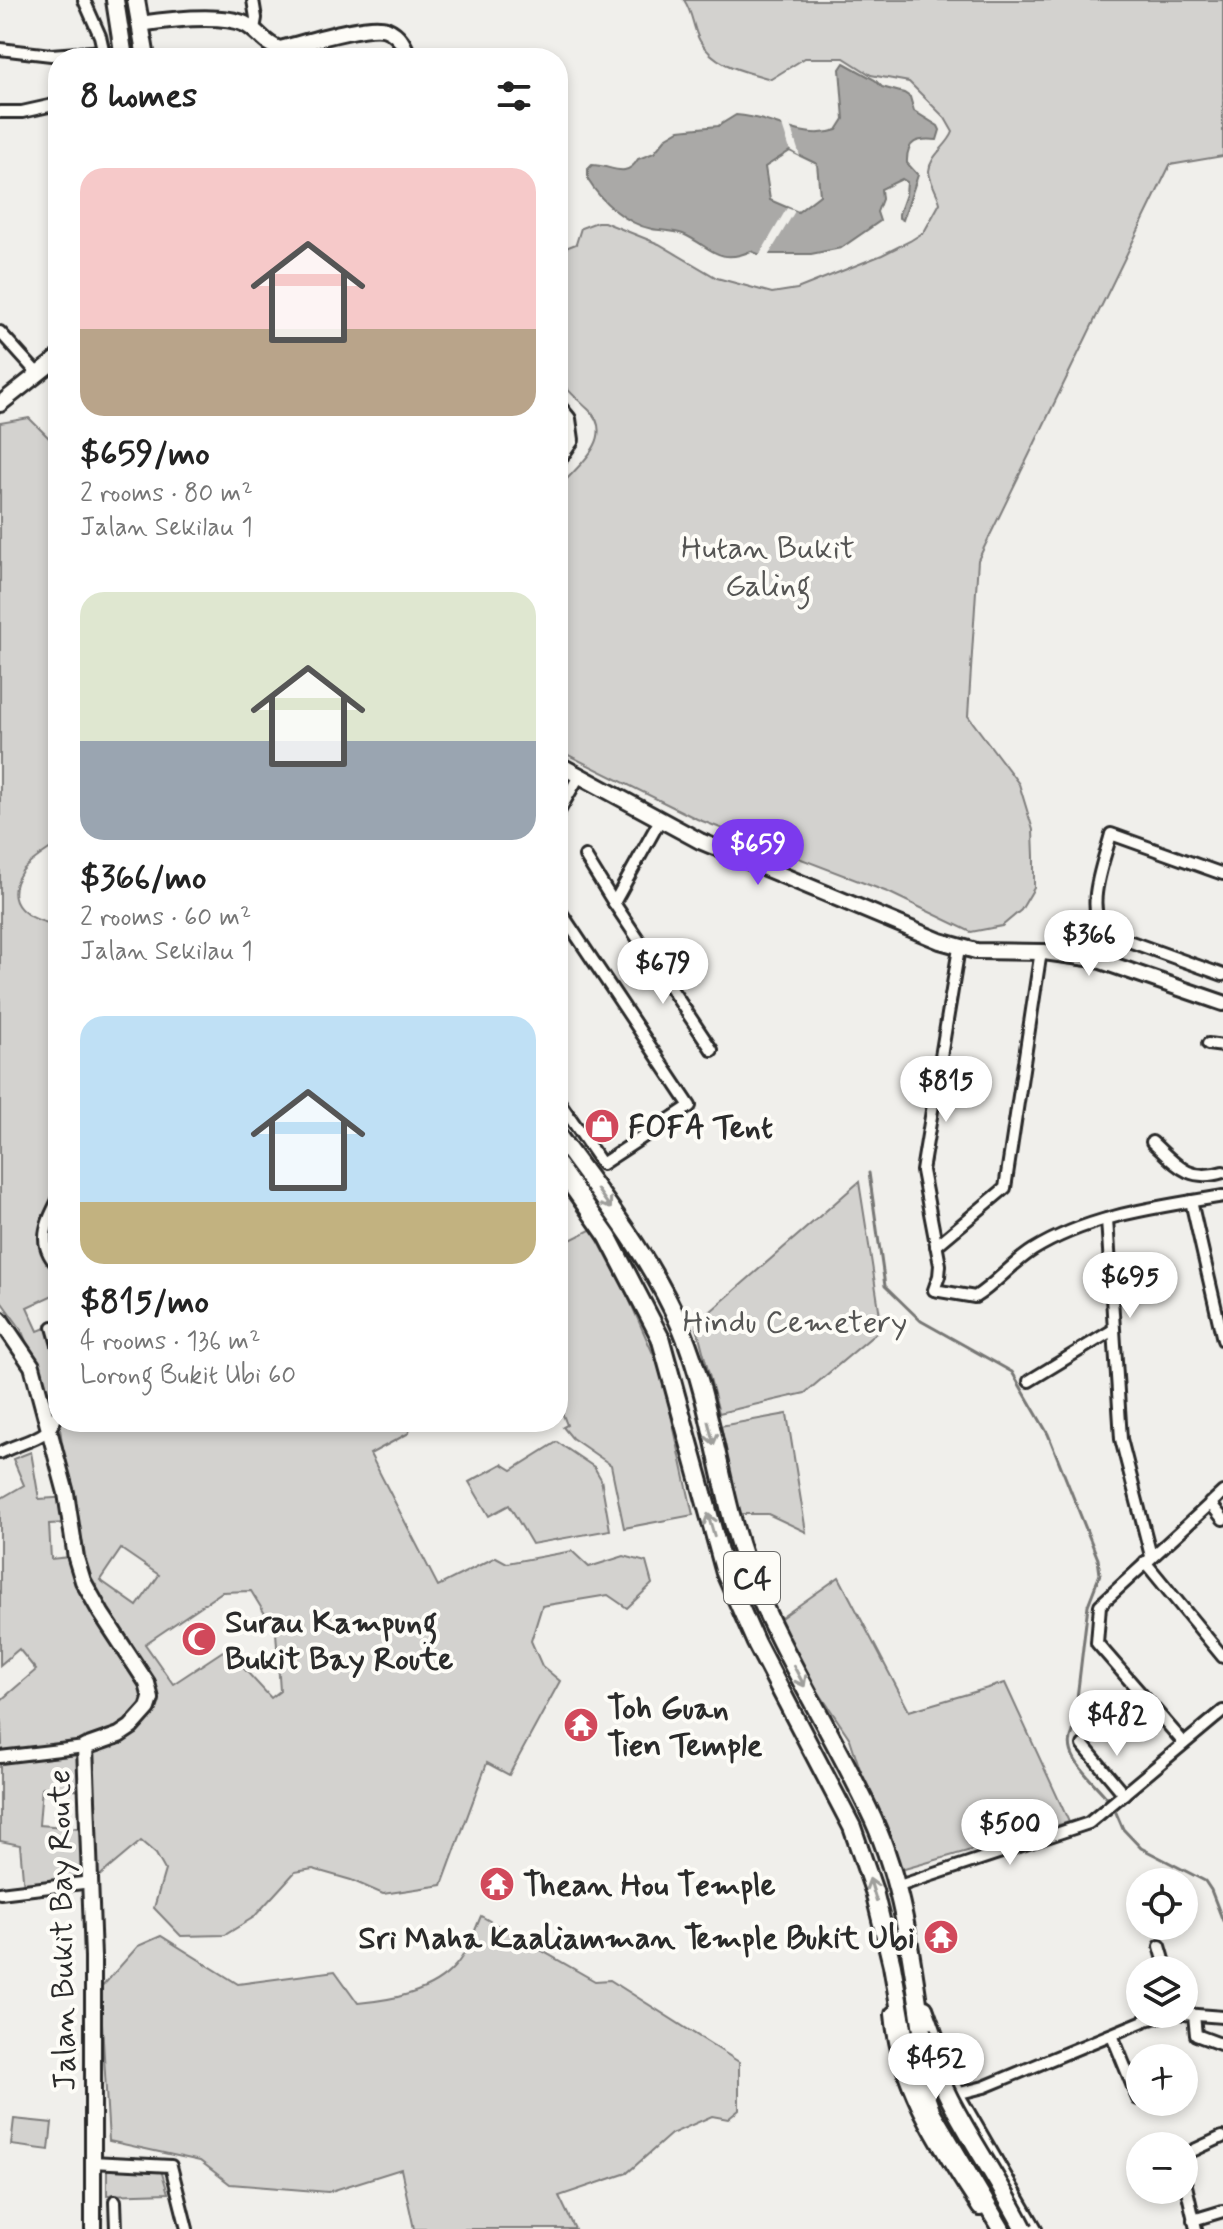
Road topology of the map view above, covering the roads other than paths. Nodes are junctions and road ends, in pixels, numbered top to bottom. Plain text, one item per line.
1 (84, 0) edge
2 (115, 0) edge
3 (136, 0) edge
4 (253, 0) edge
5 (140, 24) junction
6 (254, 29) junction
7 (120, 33) junction
8 (100, 36) junction
9 (103, 48) edge
10 (122, 48) edge
11 (143, 48) edge
12 (275, 48) edge
13 (284, 48) edge
14 (405, 48) edge
15 (0, 49) edge
16 (48, 55) edge
17 (48, 106) edge
18 (0, 112) edge
19 (0, 332) edge
20 (48, 366) edge
21 (38, 374) junction
22 (0, 404) edge
23 (568, 419) edge
24 (568, 444) edge
25 (568, 770) edge
26 (579, 776) junction
27 (568, 795) edge
28 (660, 820) junction
29 (585, 856) dead end
30 (1223, 874) edge
31 (614, 903) junction
32 (568, 923) edge
33 (1109, 934) junction
34 (959, 948) junction
35 (1044, 952) junction
36 (1105, 962) junction
37 (1223, 975) edge
38 (1223, 1003) edge
39 (1208, 1044) dead end
40 (1223, 1046) edge
41 (712, 1050) dead end
42 (568, 1115) edge
43 (1152, 1142) dead end
44 (568, 1150) edge
45 (1223, 1172) edge
46 (568, 1180) edge
47 (1223, 1196) edge
48 (1191, 1201) junction
49 (1107, 1219) junction
50 (48, 1220) edge
51 (936, 1246) junction
52 (48, 1252) edge
53 (0, 1319) edge
54 (1113, 1330) junction
55 (1223, 1340) edge
56 (1029, 1381) dead end
57 (48, 1424) edge
58 (48, 1432) edge
59 (50, 1432) edge
60 (0, 1453) edge
61 (1223, 1492) edge
62 (1210, 1503) junction
63 (1223, 1519) edge
64 (1148, 1559) junction
65 (1223, 1657) edge
66 (1223, 1711) edge
67 (1184, 1743) junction
68 (1083, 1745) dead end
69 (85, 1747) junction
70 (0, 1757) edge
71 (1122, 1795) junction
72 (91, 1882) junction
73 (896, 1887) junction
74 (0, 1893) edge
75 (1160, 1946) dead end
76 (1163, 1956) edge
77 (912, 1961) junction
78 (892, 1965) junction
79 (1198, 2015) edge
80 (1223, 2017) edge
81 (1128, 2028) edge
82 (1194, 2028) edge
83 (1112, 2035) junction
84 (1223, 2045) edge
85 (1126, 2069) edge
86 (956, 2094) junction
87 (1222, 2137) edge
88 (1198, 2148) edge
89 (91, 2162) junction
90 (115, 2201) dead end
91 (1189, 2204) edge
92 (1223, 2211) edge
93 (1025, 2224) edge
94 (1193, 2226) edge
95 (93, 2229) edge
96 (116, 2229) edge
97 (187, 2229) edge
98 (993, 2229) edge
99 (1001, 2229) edge
100 (1034, 2229) edge

1 - 8 street
2 - 7 main road
3 - 5 main road
4 - 6 street
5 - 6 street
5 - 11 main road
6 - 12 street
7 - 8 street
7 - 10 main road
8 - 9 street
13 - 14 street
15 - 16 street
17 - 18 street
19 - 21 street
20 - 21 street
21 - 22 street
23 - 24 street
25 - 26 street
26 - 27 street
26 - 28 street
28 - 31 street
28 - 34 street
29 - 31 street
30 - 33 street
31 - 41 street
32 - 42 street
33 - 36 street
33 - 37 street
34 - 35 street
34 - 51 street
35 - 36 street
35 - 51 street
36 - 38 street
39 - 40 street
43 - 45 street
44 -> 73 main road, C4
78 -> 46 main road, C4
47 - 48 street
48 - 49 street
48 - 55 street
49 - 51 street
49 - 54 street
50 - 52 street
53 - 57 street, Jalan Bukit Bay Route
54 - 56 street
54 - 64 street
58 - 60 street
59 - 69 street, Jalan Bukit Bay Route
61 - 62 street
62 - 63 street
62 - 64 street
64 - 65 street
64 - 67 street
66 - 67 street
67 - 71 street
68 - 71 street
69 - 70 street
69 - 72 street, Jalan Bukit Bay Route
71 - 73 street
72 - 74 street
72 - 89 street, Jalan Bukit Bay Route
73 - 77 main road, C4
75 - 76 street
77 - 86 street, C4
77 - 93 main road, C4, bridge
78 - 98 street, C4
78 - 99 main road, C4
79 - 80 street
81 - 83 street
82 - 84 street
83 - 85 street
83 - 86 street
86 - 93 street, C4
87 - 88 street
89 - 95 street, Jalan Bukit Bay Route
89 - 97 street
90 - 96 street
91 - 94 street
92 - 94 street
93 - 100 street, C4

